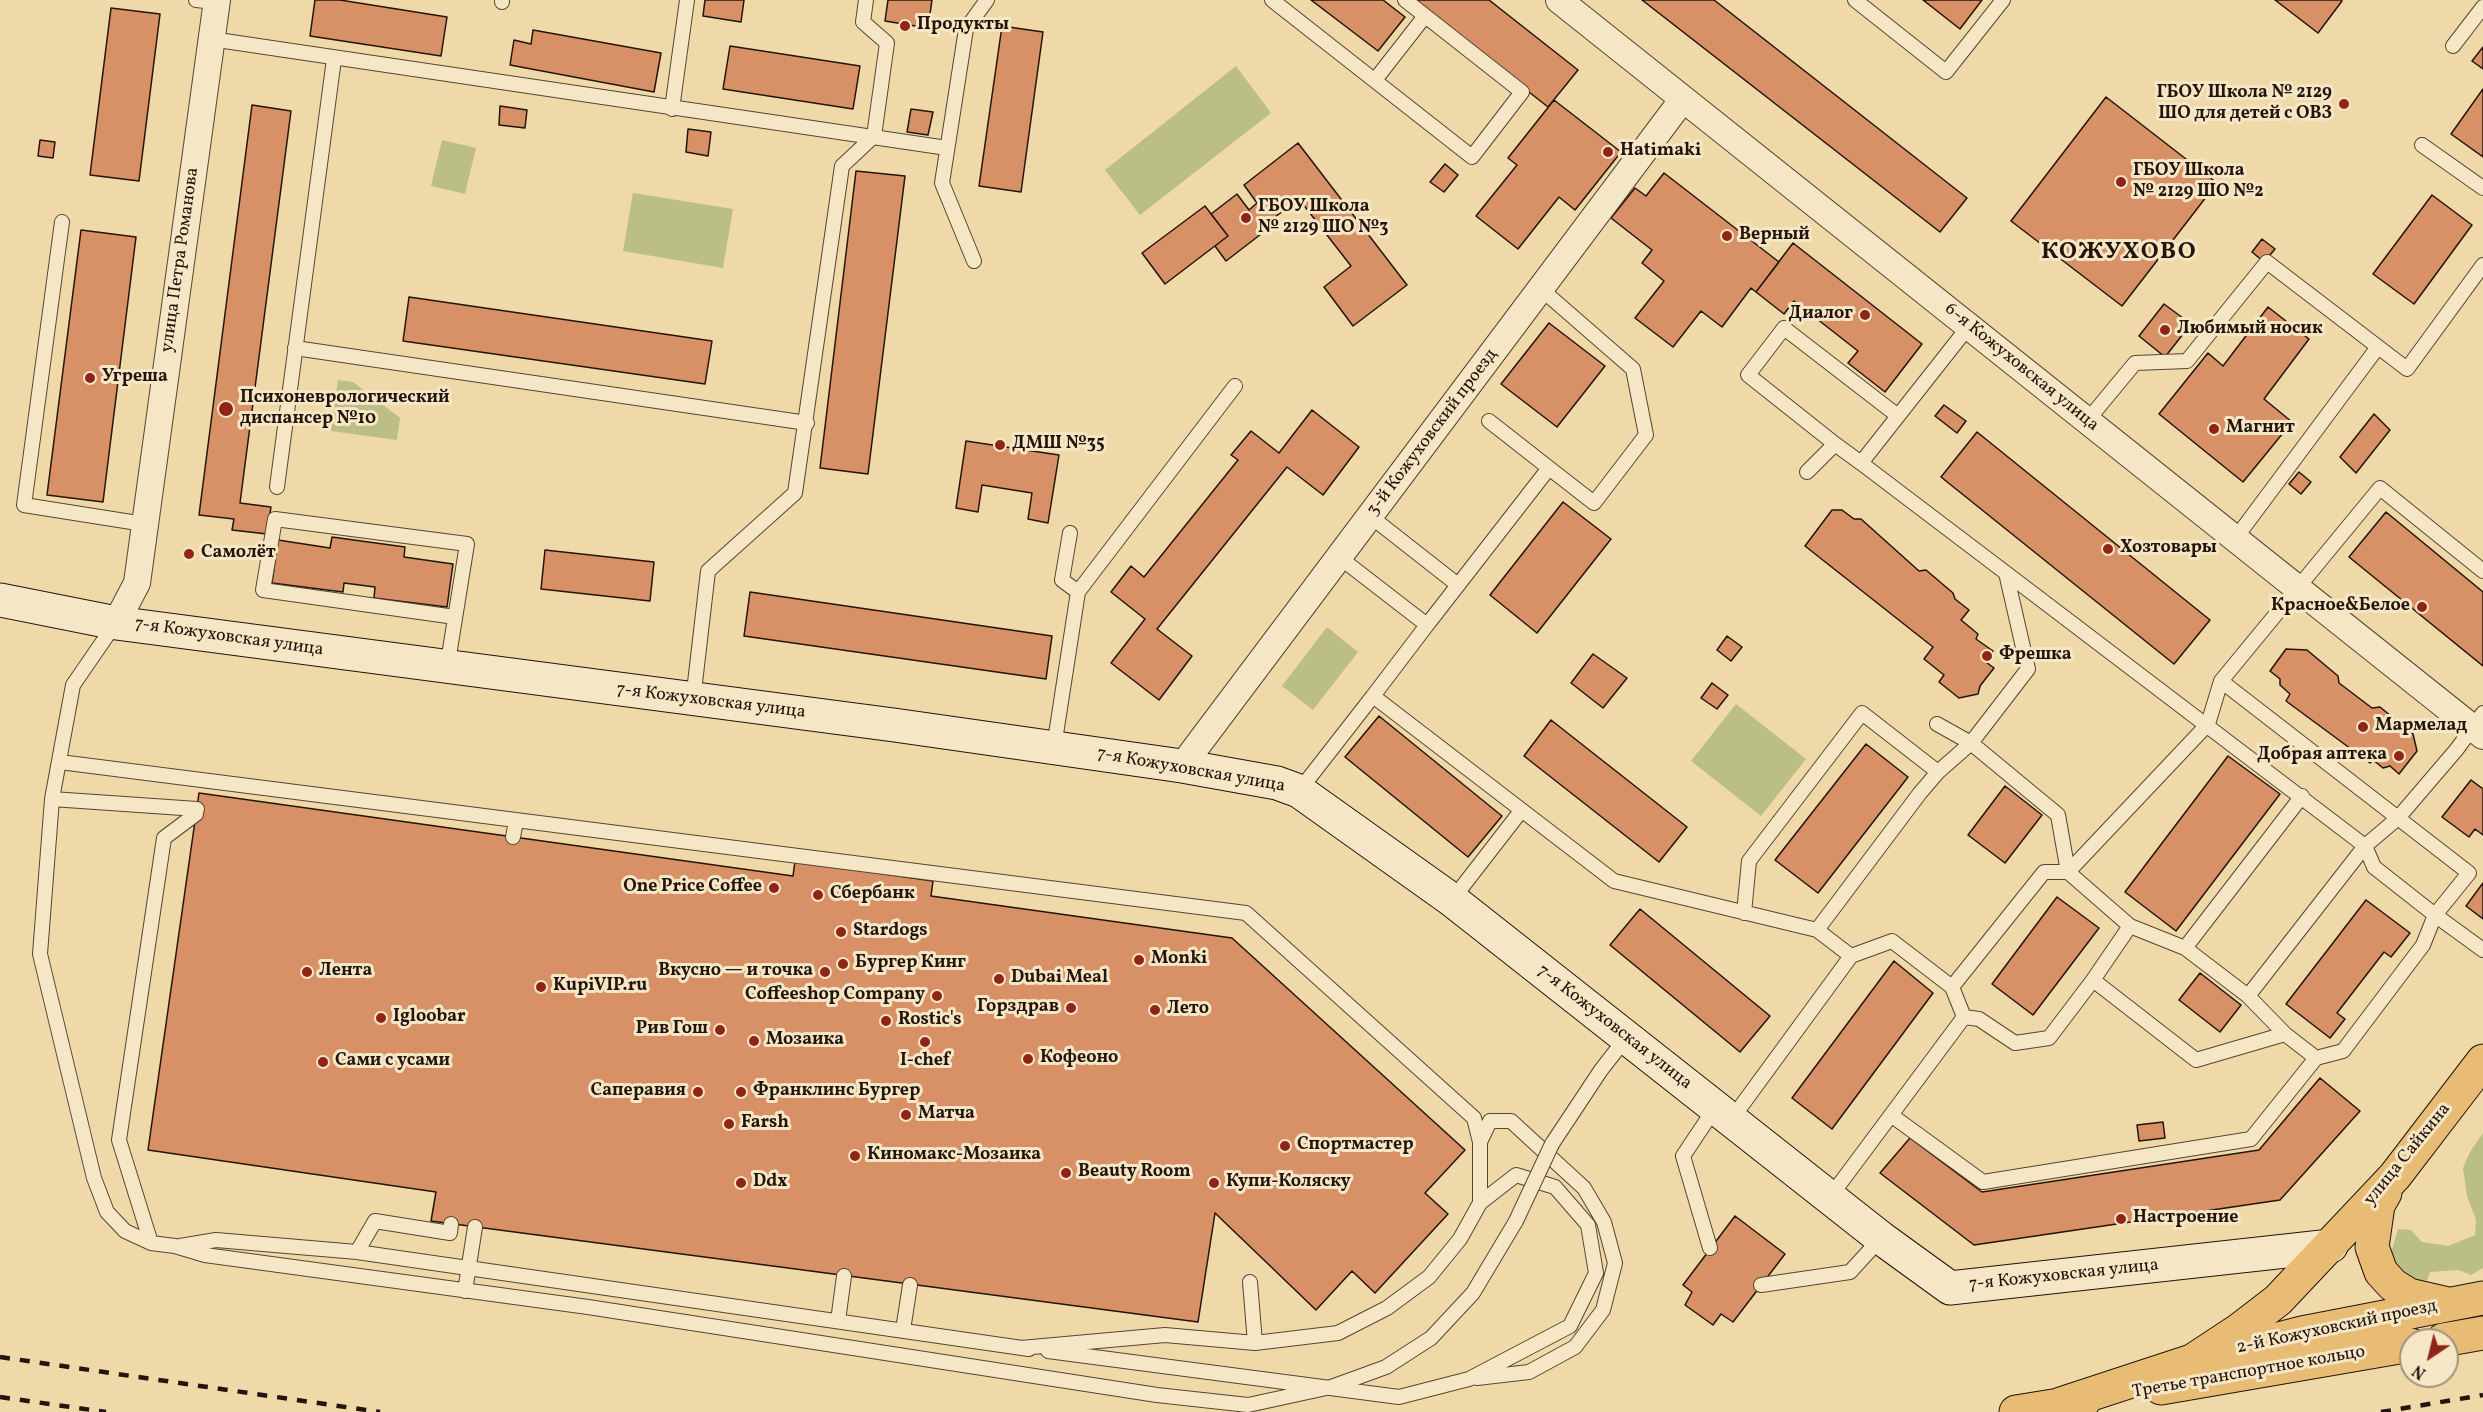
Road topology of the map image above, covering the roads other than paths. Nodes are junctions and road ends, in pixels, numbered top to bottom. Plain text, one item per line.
1 (687, 0) edge
2 (866, 0) edge
3 (987, 0) edge
4 (1272, 0) edge
5 (1405, 0) edge
6 (1559, 0) edge
7 (1855, 0) edge
8 (2003, 0) edge
9 (210, 1) edge
10 (2483, 7) edge
11 (1425, 16) junction
12 (212, 39) junction
13 (2453, 46) dead end
14 (334, 59) junction
15 (1375, 80) junction
16 (1683, 99) junction
17 (672, 109) junction
18 (874, 136) junction
19 (2422, 145) dead end
20 (947, 148) junction
21 (2483, 188) edge
22 (62, 222) dead end
23 (974, 261) dead end
24 (2483, 265) edge
25 (1541, 289) junction
26 (1969, 326) junction
27 (2378, 347) junction
28 (295, 348) junction
29 (1235, 386) dead end
30 (1898, 416) junction
31 (1489, 421) dead end
32 (2087, 421) junction
33 (807, 423) junction
34 (1835, 444) junction
35 (1861, 463) junction
36 (1549, 468) junction
37 (1807, 472) dead end
38 (277, 487) dead end
39 (1370, 516) junction
40 (144, 524) junction
41 (1070, 533) dead end
42 (2235, 539) junction
43 (1339, 557) junction
44 (2483, 571) edge
45 (2006, 573) junction
46 (1458, 585) junction
47 (2296, 587) junction
48 (1078, 592) junction
49 (0, 600) edge
50 (455, 617) junction
51 (116, 623) junction
52 (1427, 625) junction
53 (447, 668) junction
54 (2221, 681) junction
55 (1373, 696) junction
56 (693, 700) junction
57 (1937, 724) dead end
58 (2208, 724) junction
59 (2479, 725) edge
60 (1971, 743) junction
61 (1054, 747) junction
62 (60, 762) junction
63 (1182, 766) junction
64 (1938, 772) junction
65 (234, 785) junction
66 (1299, 791) junction
67 (220, 795) dead end
68 (2302, 796) junction
69 (52, 799) junction
70 (1521, 811) junction
71 (2398, 818) junction
72 (516, 821) junction
73 (513, 837) dead end
74 (2365, 846) junction
75 (2068, 872) junction
76 (1452, 900) junction
77 (1744, 913) junction
78 (2435, 915) junction
79 (2130, 926) junction
80 (1817, 930) junction
81 (2185, 948) junction
82 (2483, 950) edge
83 (1851, 956) junction
84 (2092, 980) junction
85 (1952, 987) junction
86 (2248, 996) junction
87 (1964, 1017) junction
88 (2285, 1034) junction
89 (1626, 1038) junction
90 (2316, 1058) junction
91 (2483, 1060) edge
92 (1723, 1114) junction
93 (1892, 1115) junction
94 (1480, 1142) junction
95 (2394, 1176) junction
96 (1830, 1197) junction
97 (1480, 1203) junction
98 (451, 1224) dead end
99 (475, 1227) dead end
100 (1881, 1238) junction
101 (151, 1243) junction
102 (175, 1246) junction
103 (2331, 1246) junction
104 (1710, 1248) dead end
105 (357, 1252) junction
106 (468, 1268) junction
107 (844, 1276) dead end
108 (1250, 1282) dead end
109 (910, 1285) dead end
110 (1761, 1285) dead end
111 (465, 1291) junction
112 (2483, 1298) edge
113 (681, 1299) junction
114 (2449, 1304) junction
115 (676, 1321) junction
116 (838, 1321) junction
117 (903, 1330) junction
118 (2483, 1333) edge
119 (2459, 1337) edge
120 (1255, 1343) junction
121 (1021, 1347) junction
122 (2399, 1348) edge
123 (2192, 1361) junction
124 (1468, 1378) junction
125 (1331, 1388) junction
126 (2061, 1404) junction
127 (2016, 1412) edge

1 - 17 lane
2 - 18 lane
3 - 20 lane
4 - 15 lane
5 - 11 lane
6 - 16 street, 6-я Кожуховская улица
7 - 8 lane
9 - 12 street, улица Петра Романова
10 - 13 lane
11 - 15 lane
11 - 15 lane
12 - 14 lane
12 - 40 street, улица Петра Романова
14 - 17 lane
14 - 28 lane
16 - 25 street, 3-й Кожуховский проезд
16 - 26 street, 6-я Кожуховская улица
17 - 18 lane
18 - 20 lane
18 - 33 lane
19 - 21 lane
20 - 23 lane
22 - 40 lane
24 - 27 lane
25 - 36 lane
25 - 39 street, 3-й Кожуховский проезд
26 - 30 lane
26 - 32 street, 6-я Кожуховская улица
27 - 32 lane
27 - 42 lane
28 - 33 lane
28 - 38 lane
29 - 48 lane
30 - 34 lane
30 - 35 lane
31 - 36 lane
32 - 42 street, 6-я Кожуховская улица
33 - 56 lane
34 - 35 lane
34 - 37 lane
35 - 45 lane
36 - 46 lane
39 - 43 street, 3-й Кожуховский проезд
39 - 46 lane
40 - 51 street, улица Петра Романова
41 - 48 lane
42 - 47 street, 6-я Кожуховская улица
43 - 52 lane
43 - 63 street, 3-й Кожуховский проезд
44 - 47 lane
45 - 58 lane
45 - 60 lane
46 - 52 lane
47 - 54 lane
47 - 59 street, 6-я Кожуховская улица
48 - 61 lane
49 - 51 street, 7-я Кожуховская улица
50 - 50 lane
50 - 53 lane
51 - 53 street, 7-я Кожуховская улица
51 - 62 lane
52 - 55 lane
53 - 56 street, 7-я Кожуховская улица
54 - 58 lane
54 - 71 lane
55 - 66 lane
55 - 70 lane
56 - 61 street, 7-я Кожуховская улица
57 - 60 lane
58 - 68 lane
58 - 75 lane
59 - 71 lane
60 - 64 lane
60 - 75 lane
61 - 63 street, 7-я Кожуховская улица
62 - 65 lane
62 - 69 lane
63 - 66 street, 7-я Кожуховская улица
64 - 77 lane
64 - 80 lane
65 - 67 lane
65 - 72 lane
66 - 76 street, 7-я Кожуховская улица
68 - 74 lane
68 - 81 lane
69 - 101 lane
69 - 101 lane
70 - 76 lane
70 - 77 lane
71 - 74 lane
71 - 78 lane
72 - 73 lane
72 - 94 lane
74 - 78 lane
74 - 86 lane
75 - 79 lane
75 - 85 lane
76 - 89 street, 7-я Кожуховская улица
77 - 80 lane
78 - 82 lane
78 - 90 lane
79 - 81 lane
79 - 84 lane
80 - 83 lane
81 - 86 lane
83 - 85 lane
83 - 92 lane
84 - 87 lane
84 - 88 lane
85 - 87 lane
86 - 88 lane
87 - 93 lane
88 - 90 lane
89 - 92 street, 7-я Кожуховская улица
89 - 125 lane, bridge
90 - 93 lane
91 - 95 main road, улица Сайкина
92 - 96 street, 7-я Кожуховская улица
92 - 104 lane
93 - 96 lane
94 - 97 lane
94 - 124 lane
95 - 103 main road, улица Сайкина
95 - 114 main road
96 - 100 street, 7-я Кожуховская улица
97 - 120 lane
97 - 124 lane
98 - 105 lane
99 - 106 lane
100 - 103 street, 7-я Кожуховская улица
100 - 110 lane
101 - 102 lane
102 - 105 lane
102 - 111 lane
103 - 123 main road, улица Сайкина
105 - 106 lane
106 - 111 lane
106 - 113 lane
107 - 116 lane
108 - 120 lane
109 - 117 lane
111 - 115 lane
112 - 114 main road, 2-й Кожуховский проезд
113 - 115 lane
113 - 116 lane
114 - 123 main road, 2-й Кожуховский проезд
115 - 125 lane
116 - 117 lane
117 - 121 lane
118 - 119 main road
120 - 121 lane
121 - 125 lane
122 - 126 main road, Третье транспортное кольцо
123 - 126 main road
124 - 125 lane
126 - 127 main road, Третье транспортное кольцо

